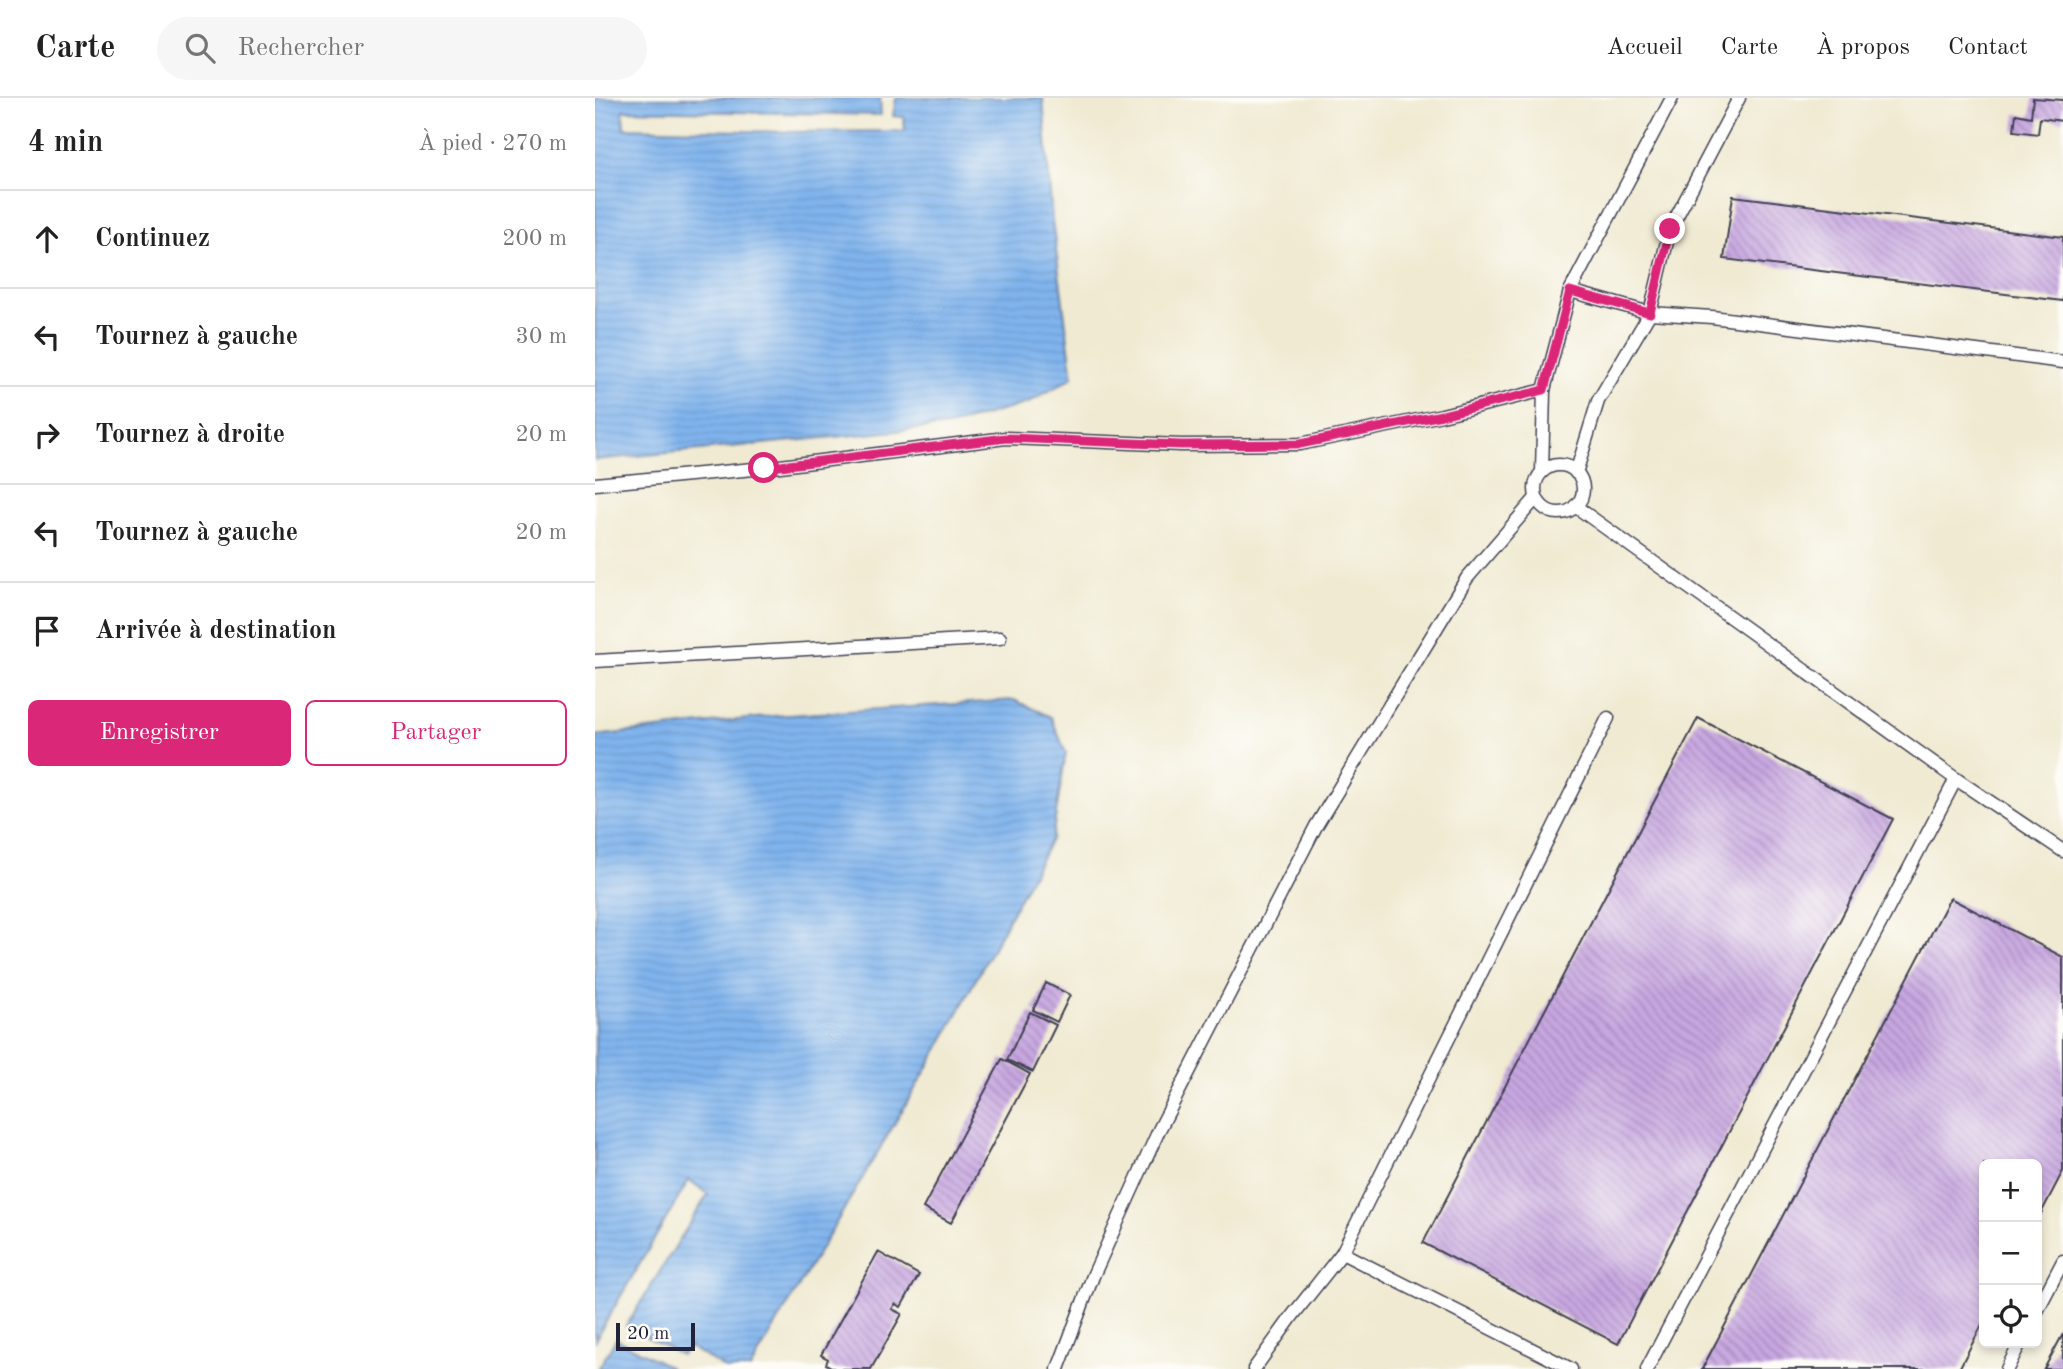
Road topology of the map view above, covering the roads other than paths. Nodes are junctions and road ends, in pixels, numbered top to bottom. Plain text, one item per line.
1 (1672, 98) edge
2 (1739, 98) edge
3 (1570, 291) junction
4 (1650, 313) junction
5 (2063, 362) edge
6 (1544, 390) junction
7 (1542, 472) junction
8 (1576, 472) junction
9 (595, 484) edge
10 (1536, 498) junction
11 (1575, 506) junction
12 (1000, 638) dead end
13 (595, 661) edge
14 (1608, 718) dead end
15 (1956, 779) junction
16 (2063, 851) edge
17 (1342, 1253) junction
18 (2063, 1261) edge
19 (2042, 1301) edge
20 (2018, 1348) edge
21 (1058, 1365) edge
22 (1254, 1369) edge
23 (1571, 1369) edge
24 (1647, 1369) edge
25 (2007, 1369) edge

1 - 3 lane
2 - 4 lane
3 - 4 lane
3 - 6 lane
4 - 5 lane
4 - 8 lane
6 - 7 lane
6 - 9 lane
7 - 8 lane
7 - 10 lane
8 - 11 lane
10 - 11 lane
10 - 21 lane
11 - 15 lane
12 - 13 lane
14 - 17 lane
15 - 16 lane
15 - 24 lane
17 - 22 lane
17 - 23 lane
18 - 19 lane
20 - 25 lane

